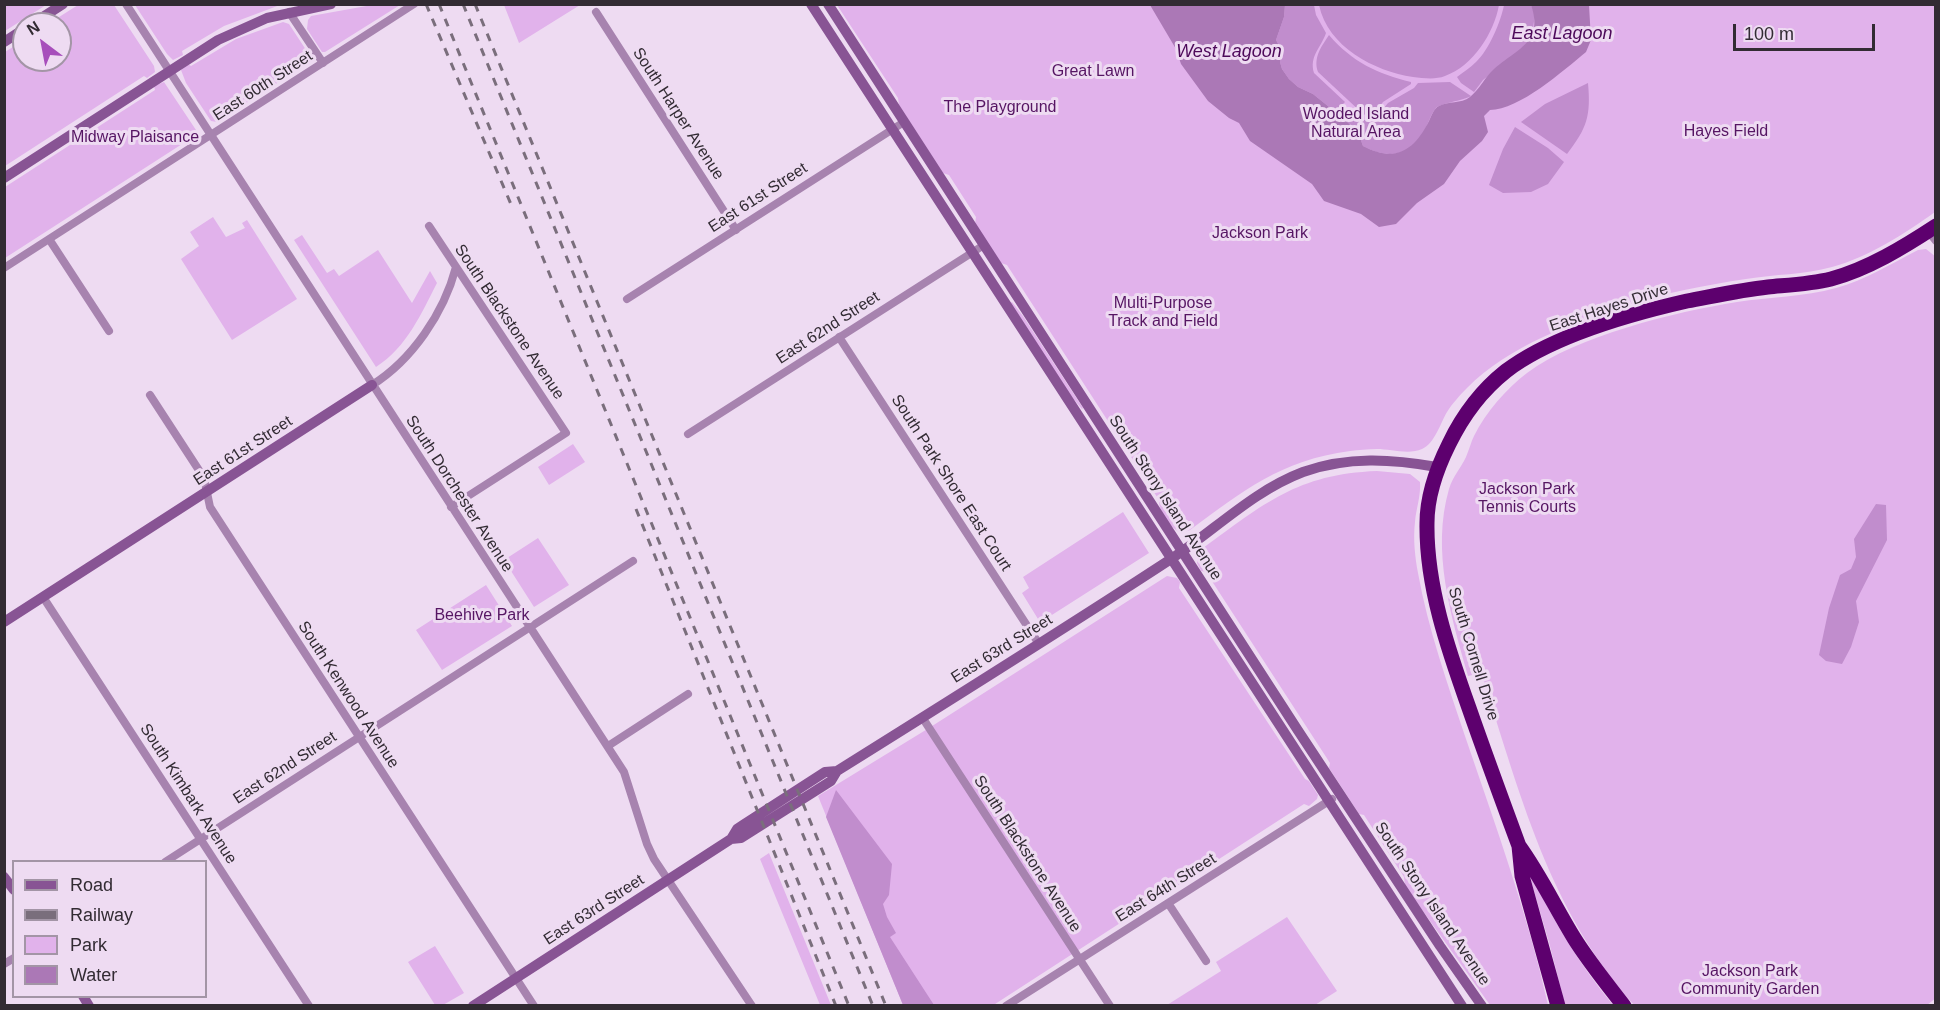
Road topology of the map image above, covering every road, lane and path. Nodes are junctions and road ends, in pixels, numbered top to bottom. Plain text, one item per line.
1 (126, 4) edge
2 (331, 4) edge
3 (414, 4) edge
4 (811, 4) edge
5 (828, 4) edge
6 (290, 12) junction
7 (596, 12) dead end
8 (323, 63) junction
9 (169, 71) junction
10 (904, 122) junction
11 (892, 130) junction
12 (211, 135) junction
13 (4, 178) edge
14 (429, 226) dead end
15 (736, 230) junction
16 (1933, 233) edge
17 (49, 239) junction
18 (984, 245) junction
19 (972, 253) junction
20 (456, 267) junction
21 (4, 268) edge
22 (627, 299) dead end
23 (109, 331) dead end
24 (839, 337) junction
25 (372, 385) junction
26 (150, 395) dead end
27 (688, 434) dead end
28 (1437, 467) junction
29 (207, 491) junction
30 (451, 507) junction
31 (1182, 551) junction
32 (1170, 559) junction
33 (633, 561) dead end
34 (43, 597) junction
35 (4, 622) edge
36 (529, 627) junction
37 (1040, 644) junction
38 (688, 694) dead end
39 (922, 717) junction
40 (359, 736) junction
41 (608, 746) junction
42 (1340, 794) junction
43 (1328, 802) junction
44 (201, 838) junction
45 (1519, 846) junction
46 (167, 860) edge
47 (668, 880) junction
48 (1168, 903) junction
49 (1079, 958) junction
50 (1206, 960) dead end
51 (516, 978) junction
52 (309, 1005) edge
53 (473, 1005) edge
54 (534, 1005) edge
55 (752, 1005) edge
56 (1006, 1005) edge
57 (1110, 1005) edge
58 (1462, 1005) edge
59 (1482, 1005) edge
60 (1558, 1005) edge
61 (1624, 1005) edge

1 - 9 street, South Dorchester Avenue
2 - 6 main road
3 - 8 street, East 60th Street
4 - 11 main road, South Stony Island Avenue
5 - 10 main road, South Stony Island Avenue
6 - 8 street
6 - 9 main road
7 - 15 street, South Harper Avenue
8 - 12 street, East 60th Street
9 - 12 street, South Dorchester Avenue
9 - 13 main road
10 - 11 street, East 61st Street
10 - 18 main road, South Stony Island Avenue
11 - 15 street, East 61st Street
11 - 19 main road, South Stony Island Avenue
12 - 17 street, East 60th Street
12 - 25 street, South Dorchester Avenue
14 - 20 street, South Blackstone Avenue
15 - 22 street, East 61st Street
16 - 28 highway, East Hayes Drive
17 - 21 street, East 60th Street
17 - 23 street
18 - 19 street, East 62nd Street
18 - 31 main road, South Stony Island Avenue
19 - 24 street, East 62nd Street
19 - 32 main road, South Stony Island Avenue
20 - 25 street, East 61st Street
20 - 30 street, South Blackstone Avenue
24 - 27 street, East 62nd Street
24 - 37 street, South Park Shore East Court
25 - 29 main road, East 61st Street
25 - 30 street, South Dorchester Avenue
26 - 29 street, South Kenwood Avenue
28 - 31 main road
28 - 45 highway, South Cornell Drive
29 - 34 main road, East 61st Street
29 - 40 street, South Kenwood Avenue
30 - 36 street, South Dorchester Avenue
31 - 32 main road, East 63rd Street
31 - 42 main road, South Stony Island Avenue
32 - 37 main road, East 63rd Street
32 - 43 main road, South Stony Island Avenue
33 - 36 street, East 62nd Street
34 - 35 main road, East 61st Street
34 - 44 street, South Kimbark Avenue
36 - 40 street, East 62nd Street
36 - 41 street, South Dorchester Avenue
37 - 39 main road, East 63rd Street
38 - 41 street
39 - 47 main road, East 63rd Street
39 - 49 street, South Blackstone Avenue
40 - 44 street, East 62nd Street
40 - 51 street, South Kenwood Avenue
41 - 47 street, South Dorchester Avenue
42 - 43 street, East 64th Street
42 - 59 main road, South Stony Island Avenue
43 - 48 street, East 64th Street
43 - 58 main road, South Stony Island Avenue
44 - 46 street, East 62nd Street
44 - 52 street, South Kimbark Avenue
45 - 60 highway, South Cornell Drive
45 - 61 highway, South Cornell Drive
47 - 51 main road, East 63rd Street
47 - 55 street, South Dorchester Avenue
48 - 49 street, East 64th Street
48 - 50 street
49 - 56 street, East 64th Street
49 - 57 street, South Blackstone Avenue
51 - 53 main road, East 63rd Street
51 - 54 street, South Kenwood Avenue

